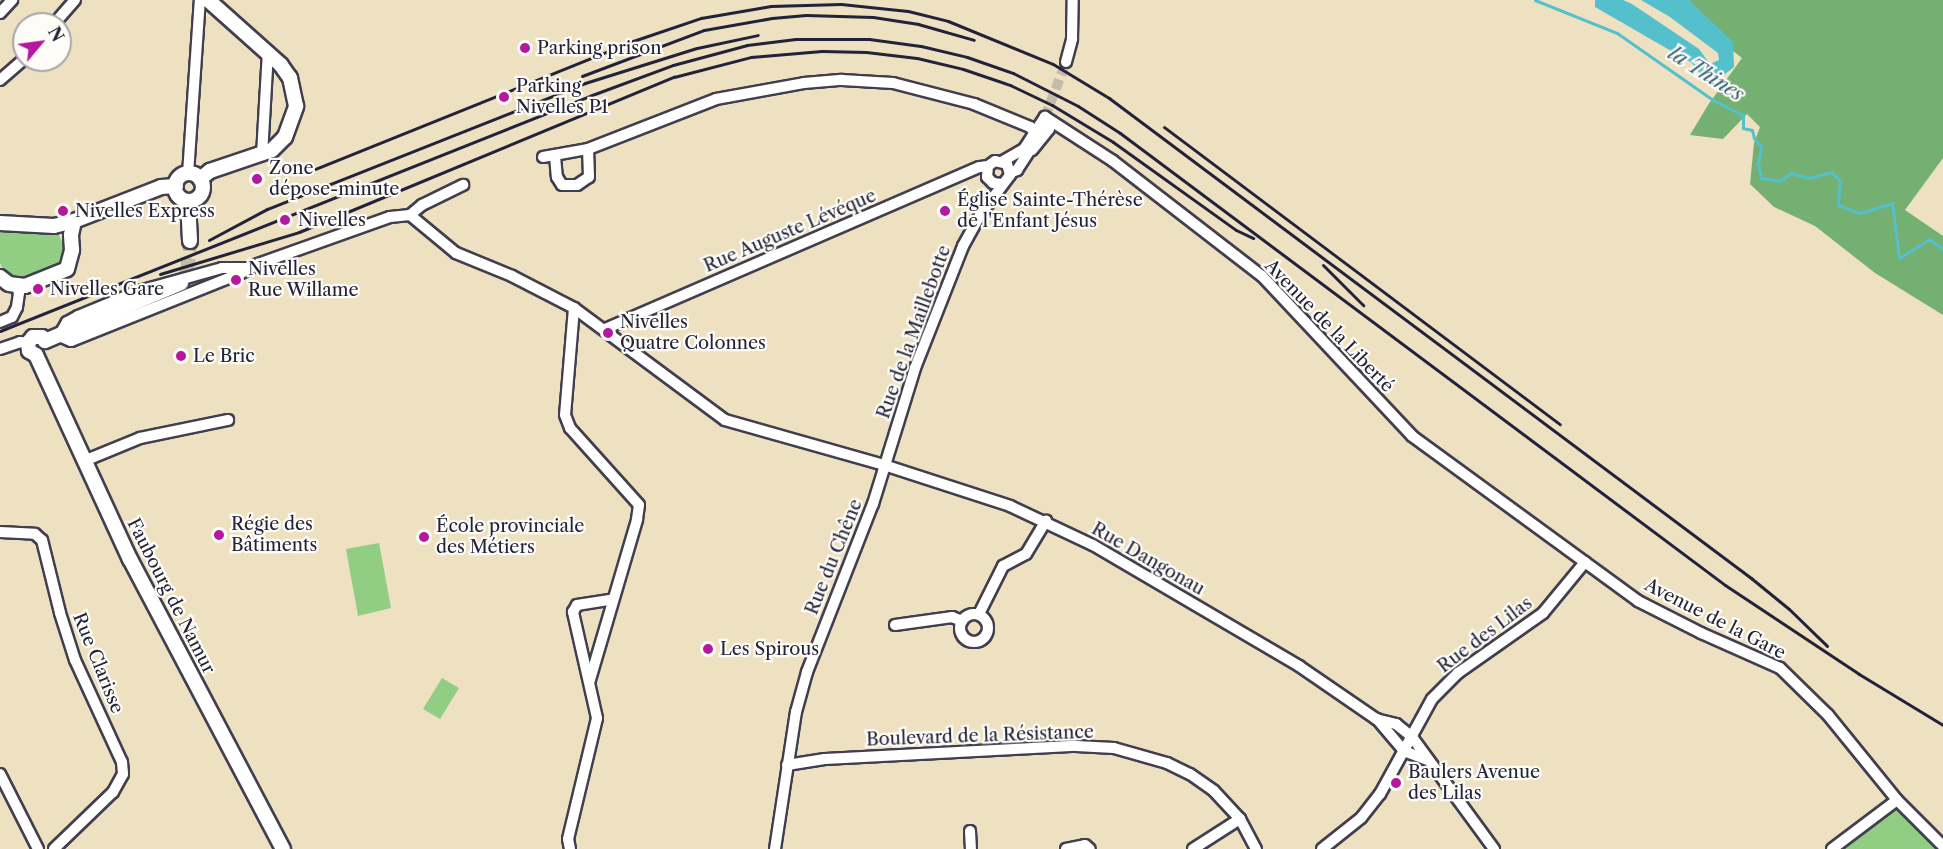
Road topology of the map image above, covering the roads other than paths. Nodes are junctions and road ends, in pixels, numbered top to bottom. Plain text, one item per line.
1 (12, 0) edge
2 (75, 0) edge
3 (200, 0) edge
4 (208, 0) edge
5 (1073, 0) edge
6 (64, 12) edge
7 (0, 13) edge
8 (268, 52) junction
9 (1066, 62) tunnel mouth
10 (12, 70) edge
11 (0, 80) edge
12 (1045, 117) junction
13 (1035, 133) junction
14 (588, 149) junction
15 (262, 155) junction
16 (555, 156) junction
17 (543, 157) dead end
18 (1026, 158) junction
19 (1003, 161) junction
20 (988, 166) junction
21 (1011, 173) junction
22 (194, 176) junction
23 (1002, 184) junction
24 (463, 185) dead end
25 (176, 186) junction
26 (188, 201) junction
27 (410, 215) junction
28 (0, 223) edge
29 (73, 228) junction
30 (190, 241) tunnel mouth
31 (247, 268) junction
32 (200, 274) junction
33 (0, 277) edge
34 (181, 283) dead end
35 (16, 286) junction
36 (207, 286) junction
37 (574, 308) junction
38 (0, 322) edge
39 (605, 328) junction
40 (52, 338) junction
41 (0, 349) edge
42 (32, 349) junction
43 (228, 420) dead end
44 (84, 461) junction
45 (884, 465) junction
46 (1046, 522) junction
47 (0, 532) edge
48 (1585, 562) junction
49 (613, 599) junction
50 (979, 614) junction
51 (962, 621) junction
52 (896, 625) dead end
53 (590, 680) junction
54 (1376, 719) junction
55 (1412, 737) junction
56 (1404, 752) junction
57 (1428, 759) junction
58 (787, 765) junction
59 (0, 774) edge
60 (1897, 800) junction
61 (1240, 819) junction
62 (970, 831) dead end
63 (1943, 846) edge
64 (38, 849) edge
65 (54, 849) edge
66 (283, 849) edge
67 (570, 849) edge
68 (776, 849) edge
69 (971, 849) edge
70 (1066, 849) edge
71 (1090, 849) edge
72 (1192, 849) edge
73 (1256, 849) edge
74 (1322, 849) edge
75 (1494, 849) edge
76 (1832, 849) edge

1 - 7 street
2 - 6 street
3 - 22 street
4 - 8 street
5 - 9 street
8 - 15 street
8 - 15 street
10 - 11 street
12 - 13 street
12 - 18 street
12 - 48 street, Avenue de la Liberté
13 - 14 street
13 - 18 street
13 - 19 street
14 - 16 street
14 - 16 street
15 - 22 street
16 - 17 street
18 - 21 street
19 - 20 street
19 - 21 street
20 - 23 street
20 - 39 street, Rue Auguste Lévéque
21 - 23 street
22 - 25 street
22 - 26 street
23 - 45 street, Rue de la Maillebotte
24 - 27 street
25 - 26 street
25 - 29 street
26 - 30 street
27 - 31 street
27 - 37 street, Rue Dangonau
28 - 29 street
29 - 35 street
31 - 32 street
31 - 36 street
32 - 36 street
32 - 40 street
33 - 35 street
34 - 40 street
35 - 38 street
36 - 40 street
37 - 39 street, Rue Dangonau
37 - 49 street
39 - 45 street, Rue Dangonau
40 - 42 street
41 - 42 street
42 - 44 street, Faubourg de Namur
43 - 44 street
44 - 66 street, Faubourg de Namur
45 - 46 street, Rue Dangonau
45 - 58 street, Rue du Chêne
46 - 50 street
46 - 54 street, Rue Dangonau
47 - 65 street, Rue Clarisse
48 - 55 street, Rue des Lilas
48 - 60 street, Avenue de la Gare
49 - 53 street
49 - 53 street
50 - 51 street
50 - 51 street
51 - 52 street
53 - 67 street
54 - 55 street, Rue Dangonau
54 - 56 street, Rue Dangonau
55 - 56 street, Rue des Lilas
55 - 57 street
56 - 57 street
56 - 74 street, Rue des Lilas
57 - 75 street
58 - 61 street, Boulevard de la Résistance
58 - 68 street
59 - 64 street
60 - 63 street, Avenue de la Gare
60 - 76 street
61 - 72 street
61 - 73 street, Boulevard de la Résistance
62 - 69 street
70 - 71 street

